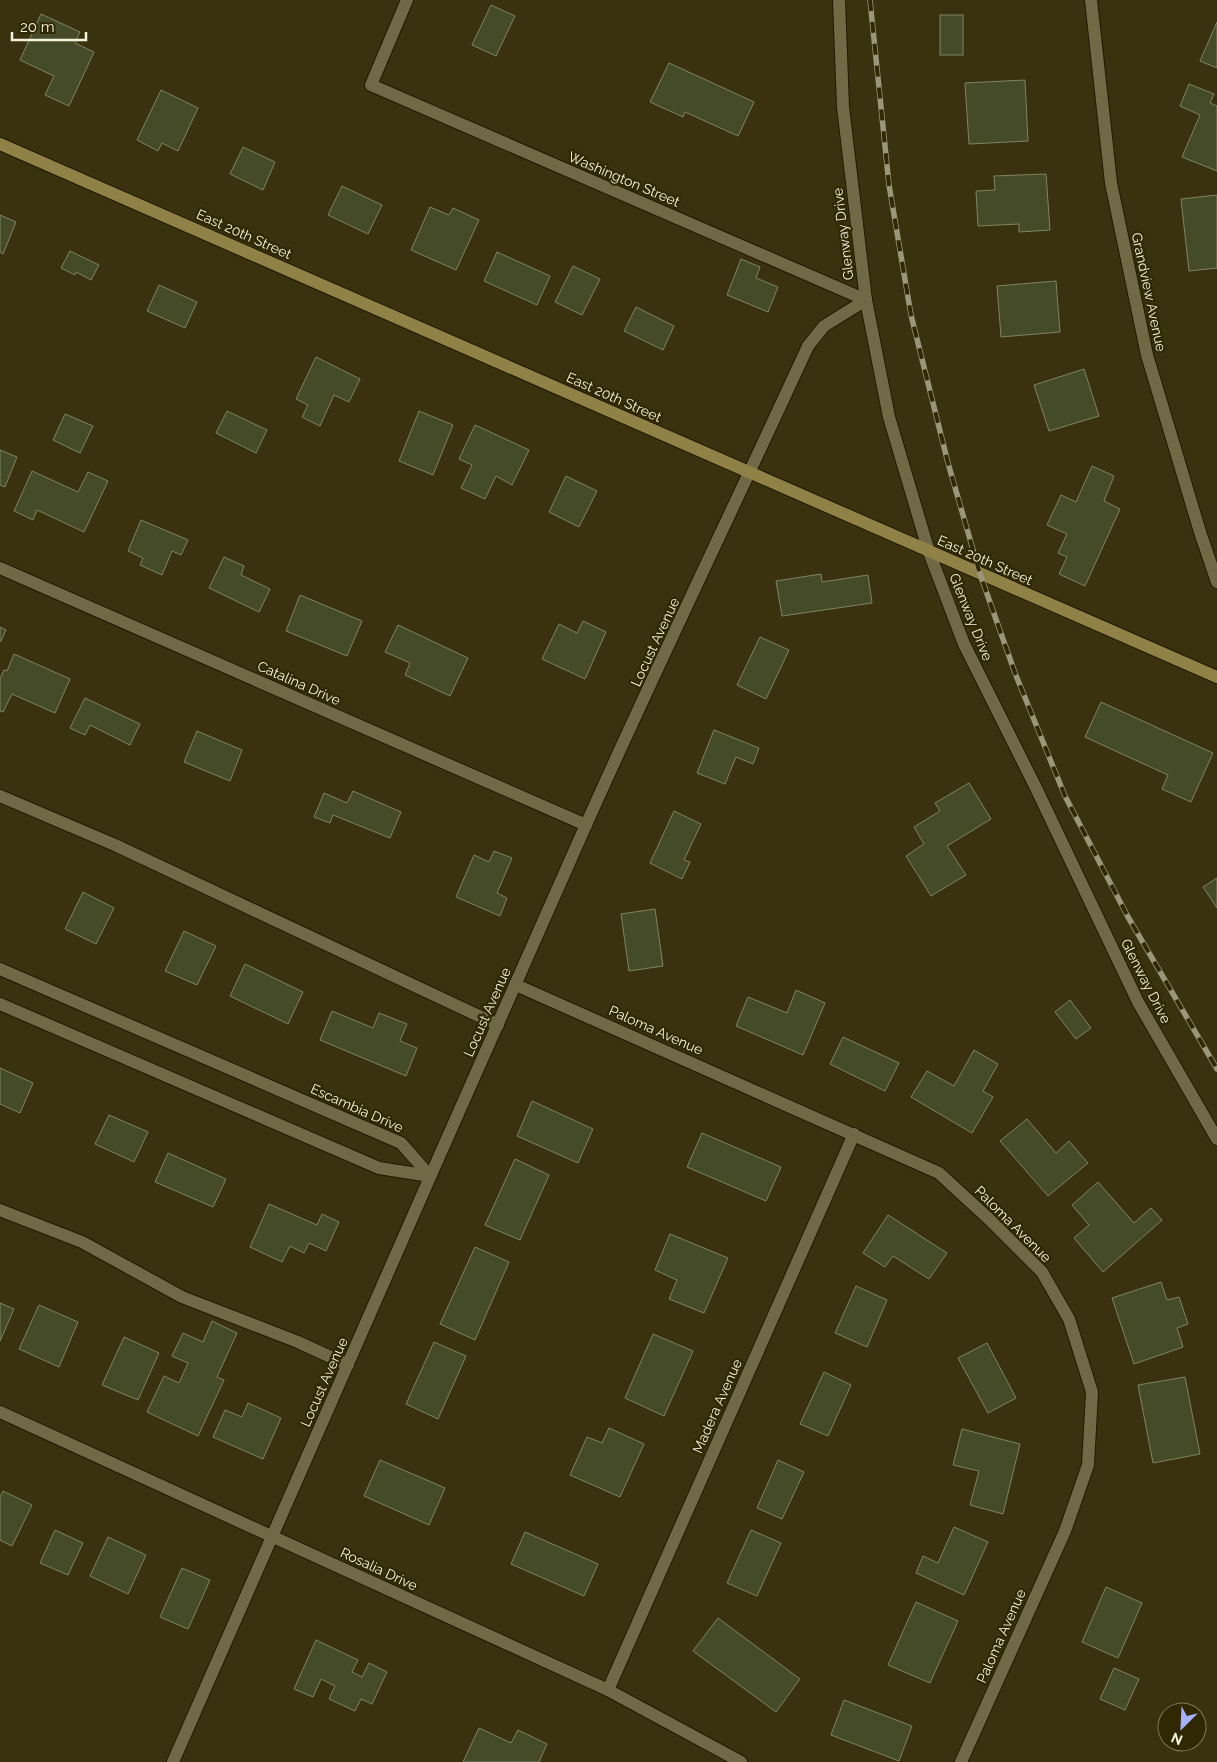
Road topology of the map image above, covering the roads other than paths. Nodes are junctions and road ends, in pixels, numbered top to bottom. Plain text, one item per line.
1 (407, 0) edge
2 (839, 0) edge
3 (1091, 0) edge
4 (0, 144) edge
5 (866, 300) junction
6 (750, 472) junction
7 (929, 552) junction
8 (0, 568) edge
9 (1217, 582) edge
10 (1217, 677) edge
11 (0, 796) edge
12 (586, 824) junction
13 (0, 969) edge
14 (516, 985) junction
15 (0, 1004) edge
16 (498, 1024) junction
17 (854, 1134) junction
18 (1217, 1139) edge
19 (430, 1176) junction
20 (0, 1210) edge
21 (348, 1365) junction
22 (0, 1412) edge
23 (272, 1537) junction
24 (608, 1690) junction
25 (173, 1762) edge
26 (741, 1762) edge
27 (960, 1762) edge

1 - 5 street, Washington Street
2 - 5 street, Glenway Drive
3 - 9 street, Grandview Avenue
4 - 6 street, East 20th Street
5 - 6 street, Locust Avenue
5 - 7 street, Glenway Drive
6 - 7 street, East 20th Street
6 - 12 street, Locust Avenue
7 - 10 street, East 20th Street
7 - 18 street, Glenway Drive
8 - 12 street, Catalina Drive
11 - 16 street
12 - 14 street, Locust Avenue
13 - 19 street, Escambia Drive
14 - 16 street, Locust Avenue
14 - 17 street, Paloma Avenue
15 - 19 street
16 - 19 street, Locust Avenue
17 - 24 street, Madera Avenue
17 - 27 street, Paloma Avenue
19 - 21 street, Locust Avenue
20 - 21 street
21 - 23 street, Locust Avenue
22 - 23 street, Rosalia Drive
23 - 24 street, Rosalia Drive
23 - 25 street, Locust Avenue
24 - 26 street, Rosalia Drive

